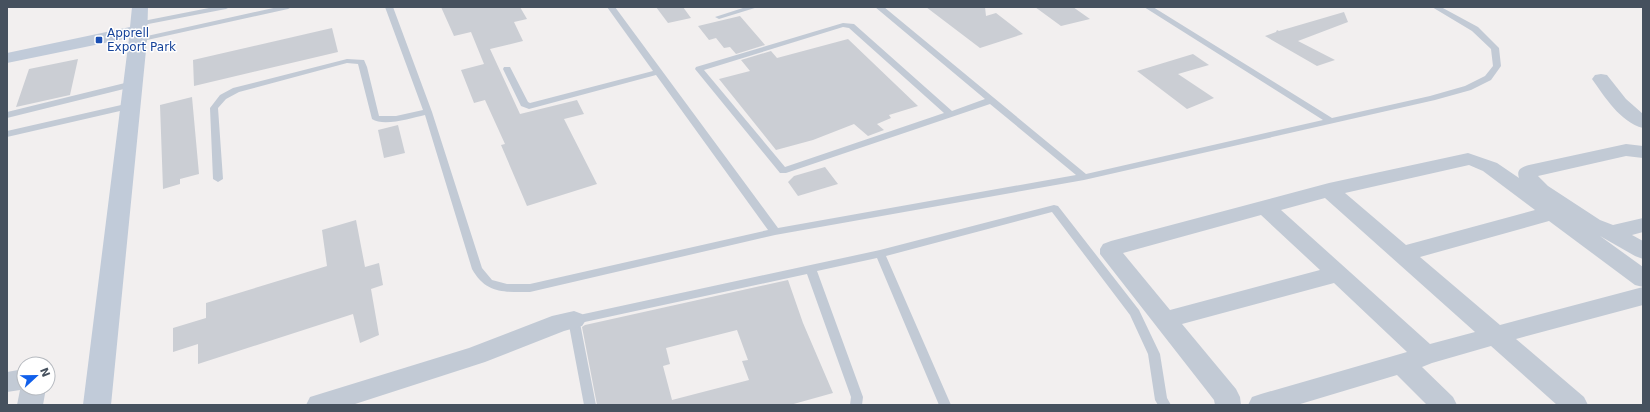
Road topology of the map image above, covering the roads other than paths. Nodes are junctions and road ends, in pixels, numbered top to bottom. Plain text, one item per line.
1 (226, 7) edge
2 (288, 7) edge
3 (389, 7) edge
4 (611, 7) edge
5 (754, 7) edge
6 (879, 7) edge
7 (1148, 7) edge
8 (1436, 7) edge
9 (719, 17) dead end
10 (139, 25) edge
11 (7, 58) edge
12 (7, 67) edge
13 (507, 69) dead end
14 (658, 72) junction
15 (1601, 79) dead end
16 (133, 84) junction
17 (992, 100) junction
18 (130, 106) junction
19 (428, 112) junction
20 (7, 115) edge
21 (951, 115) junction
22 (1331, 121) junction
23 (1643, 122) edge
24 (7, 134) edge
25 (1643, 152) edge
26 (1084, 177) junction
27 (218, 179) dead end
28 (1329, 190) junction
29 (1265, 207) junction
30 (1551, 213) junction
31 (1643, 224) edge
32 (775, 232) junction
33 (1612, 233) junction
34 (1643, 251) edge
35 (880, 254) junction
36 (1402, 254) junction
37 (811, 268) junction
38 (1337, 274) junction
39 (1643, 279) edge
40 (1643, 296) edge
41 (574, 320) junction
42 (1164, 320) junction
43 (1495, 335) junction
44 (1413, 360) junction
45 (97, 405) edge
46 (320, 405) edge
47 (590, 405) edge
48 (856, 405) edge
49 (945, 405) edge
50 (1165, 405) edge
51 (1228, 405) edge
52 (1261, 405) edge
53 (1444, 405) edge
54 (1574, 405) edge

1 - 10 lane
2 - 10 lane
3 - 19 lane
4 - 14 lane
5 - 9 lane
6 - 17 lane
7 - 22 lane
8 - 22 lane
10 - 11 main road
10 - 12 main road
10 - 16 main road
13 - 14 lane
14 - 32 lane
15 - 23 street
16 - 18 main road
16 - 20 lane
17 - 21 lane
17 - 26 lane
18 - 24 lane
18 - 45 main road
19 - 27 lane
19 - 32 lane
21 - 21 lane
22 - 26 lane
25 - 33 street
26 - 32 lane
28 - 29 street
28 - 30 street
28 - 36 street
29 - 38 street
29 - 42 street
30 - 36 street
30 - 39 street
31 - 33 street
33 - 34 street
35 - 37 lane
35 - 49 lane
35 - 50 lane
36 - 43 street
37 - 41 lane
37 - 48 lane
38 - 42 street
38 - 44 street
40 - 43 street
41 - 46 street
41 - 47 lane
42 - 51 street
43 - 44 street
43 - 54 street
44 - 52 street
44 - 53 street

